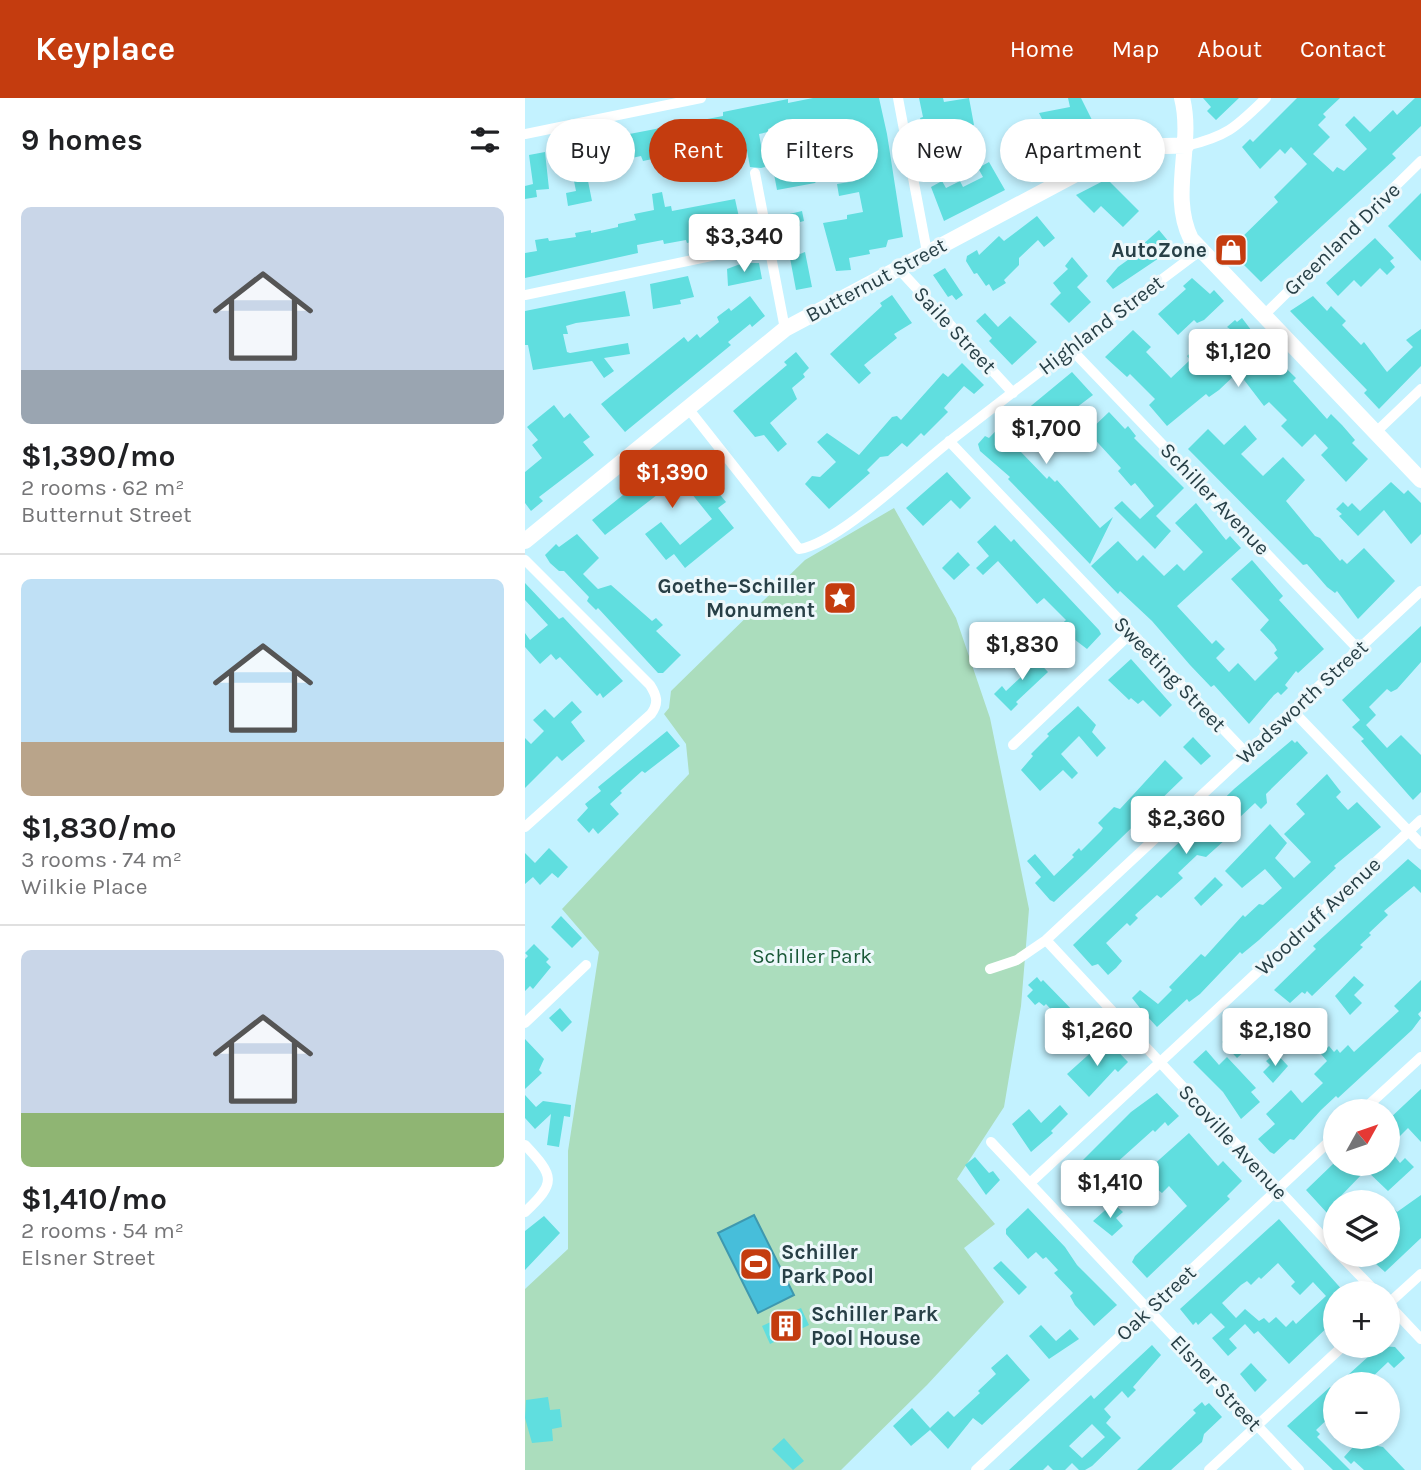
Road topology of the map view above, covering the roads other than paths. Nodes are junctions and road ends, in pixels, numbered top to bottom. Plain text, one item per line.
1 (701, 98) edge
2 (898, 98) edge
3 (1182, 98) edge
4 (1266, 98) edge
5 (525, 134) edge
6 (1186, 146) junction
7 (1421, 161) edge
8 (755, 173) dead end
9 (769, 244) junction
10 (1201, 250) junction
11 (927, 252) junction
12 (897, 267) junction
13 (525, 295) edge
14 (1263, 316) junction
15 (785, 328) junction
16 (1071, 349) junction
17 (1421, 388) edge
18 (1013, 393) junction
19 (687, 407) junction
20 (1375, 433) junction
21 (949, 441) junction
22 (1421, 481) edge
23 (525, 541) edge
24 (525, 560) edge
25 (1421, 591) edge
26 (1131, 634) junction
27 (1359, 649) junction
28 (1293, 710) junction
29 (1013, 745) dead end
30 (1247, 754) junction
31 (1421, 820) edge
32 (525, 827) edge
33 (1409, 831) junction
34 (1421, 844) edge
35 (1046, 940) junction
36 (586, 965) dead end
37 (990, 969) dead end
38 (525, 1023) edge
39 (1421, 1057) edge
40 (1160, 1064) junction
41 (1375, 1099) edge
42 (991, 1142) dead end
43 (525, 1145) edge
44 (1323, 1147) edge
45 (1030, 1183) junction
46 (1277, 1190) junction
47 (525, 1212) edge
48 (1323, 1238) edge
49 (1352, 1267) edge
50 (1421, 1274) edge
51 (1365, 1281) edge
52 (1400, 1293) edge
53 (1148, 1311) junction
54 (1400, 1317) edge
55 (1421, 1339) edge
56 (1330, 1358) edge
57 (1256, 1427) junction
58 (976, 1470) edge
59 (1209, 1470) edge
60 (1299, 1470) edge

1 - 5 street
2 - 11 street
3 - 6 street
4 - 6 street, Butternut Street
6 - 10 street
6 - 11 street, Butternut Street
7 - 14 street, Greenland Drive
8 - 9 street
9 - 13 street
9 - 15 street
10 - 14 street
10 - 16 street, Highland Street
11 - 12 street, Butternut Street
12 - 15 street, Butternut Street
12 - 18 street, Saile Street
14 - 20 street
15 - 19 street, Butternut Street
16 - 18 street, Highland Street
16 - 27 street, Schiller Avenue
17 - 20 street
18 - 21 street, Highland Street
19 - 21 street, Highland Street
19 - 23 street, Butternut Street
20 - 22 street
21 - 26 street, Sweeting Street
24 - 32 street
25 - 27 street, Wadsworth Street
26 - 29 street
26 - 30 street, Sweeting Street
27 - 28 street, Wadsworth Street
28 - 30 street, Wadsworth Street
28 - 33 street
30 - 35 street, Wadsworth Street
31 - 33 street, Woodruff Avenue
33 - 34 street
33 - 40 street, Woodruff Avenue
35 - 37 street, Wadsworth Street
35 - 40 street, Scoville Avenue
36 - 38 street
39 - 41 street
40 - 45 street, Woodruff Avenue
40 - 46 street, Scoville Avenue
42 - 45 street, Elsner Street
43 - 47 street
44 - 46 street, Oak Street
45 - 53 street, Elsner Street
46 - 48 street, Scoville Avenue
46 - 53 street, Oak Street
49 - 51 street
50 - 52 street
53 - 57 street, Elsner Street
53 - 58 street, Oak Street
54 - 55 street
56 - 57 street
57 - 59 street
57 - 60 street, Elsner Street

